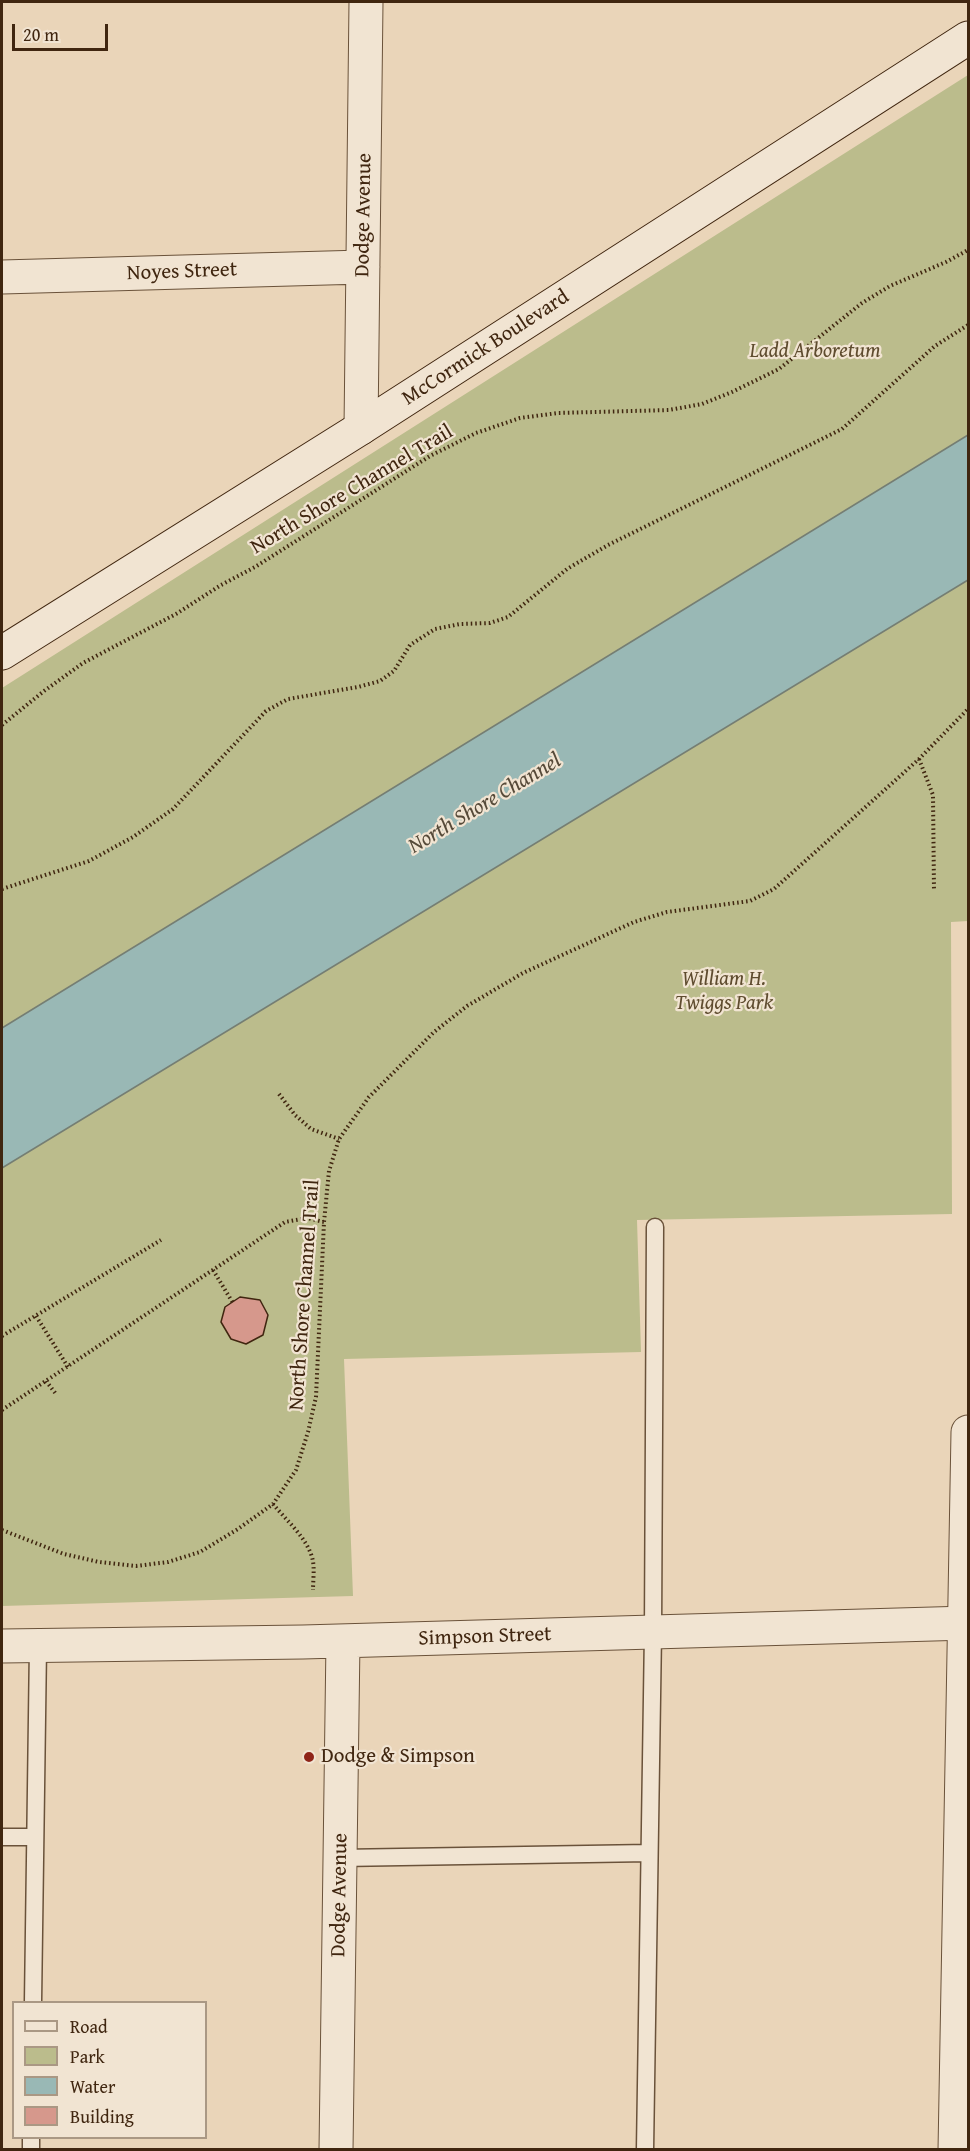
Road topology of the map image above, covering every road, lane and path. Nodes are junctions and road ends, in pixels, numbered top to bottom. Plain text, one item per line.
1 (366, 2) edge
2 (969, 38) edge
3 (969, 250) edge
4 (363, 267) junction
5 (2, 277) edge
6 (969, 325) edge
7 (361, 428) junction
8 (2, 653) edge
9 (969, 709) edge
10 (2, 724) edge
11 (919, 759) junction
12 (2, 890) edge
13 (934, 891) dead end
14 (279, 1094) dead end
15 (339, 1139) junction
16 (324, 1222) junction
17 (655, 1227) dead end
18 (161, 1240) dead end
19 (213, 1269) junction
20 (232, 1302) dead end
21 (36, 1316) junction
22 (2, 1336) edge
23 (68, 1367) junction
24 (46, 1381) junction
25 (56, 1394) dead end
26 (2, 1410) edge
27 (969, 1432) edge
28 (273, 1504) junction
29 (2, 1530) edge
30 (314, 1590) dead end
31 (967, 1623) edge
32 (653, 1632) junction
33 (343, 1641) junction
34 (2, 1646) edge
35 (38, 1646) junction
36 (2, 1837) edge
37 (35, 1837) junction
38 (650, 1853) junction
39 (340, 1858) junction
40 (33, 2001) edge
41 (336, 2150) edge
42 (645, 2150) edge
43 (955, 2150) edge

1 - 4 street, Dodge Avenue
2 - 7 street, McCormick Boulevard
3 - 10 path, North Shore Channel Trail
4 - 5 street, Noyes Street
4 - 7 street, Dodge Avenue
6 - 12 path
7 - 8 street, McCormick Boulevard
9 - 11 path, North Shore Channel Trail
11 - 13 path
11 - 15 path, North Shore Channel Trail
14 - 15 path
15 - 16 path, North Shore Channel Trail
16 - 19 path
16 - 28 path, North Shore Channel Trail
17 - 32 lane
18 - 21 path
19 - 20 path
19 - 23 path
21 - 22 path
21 - 23 path
23 - 24 path
24 - 25 path
24 - 26 path
27 - 31 street
28 - 29 path, North Shore Channel Trail
28 - 30 path
31 - 32 street, Simpson Street
31 - 43 street
32 - 33 street, Simpson Street
32 - 38 lane
33 - 35 street, Simpson Street
33 - 39 street, Dodge Avenue
34 - 35 street, Simpson Street
35 - 37 lane
36 - 37 lane
37 - 40 lane
38 - 39 lane
38 - 42 lane
39 - 41 street, Dodge Avenue

